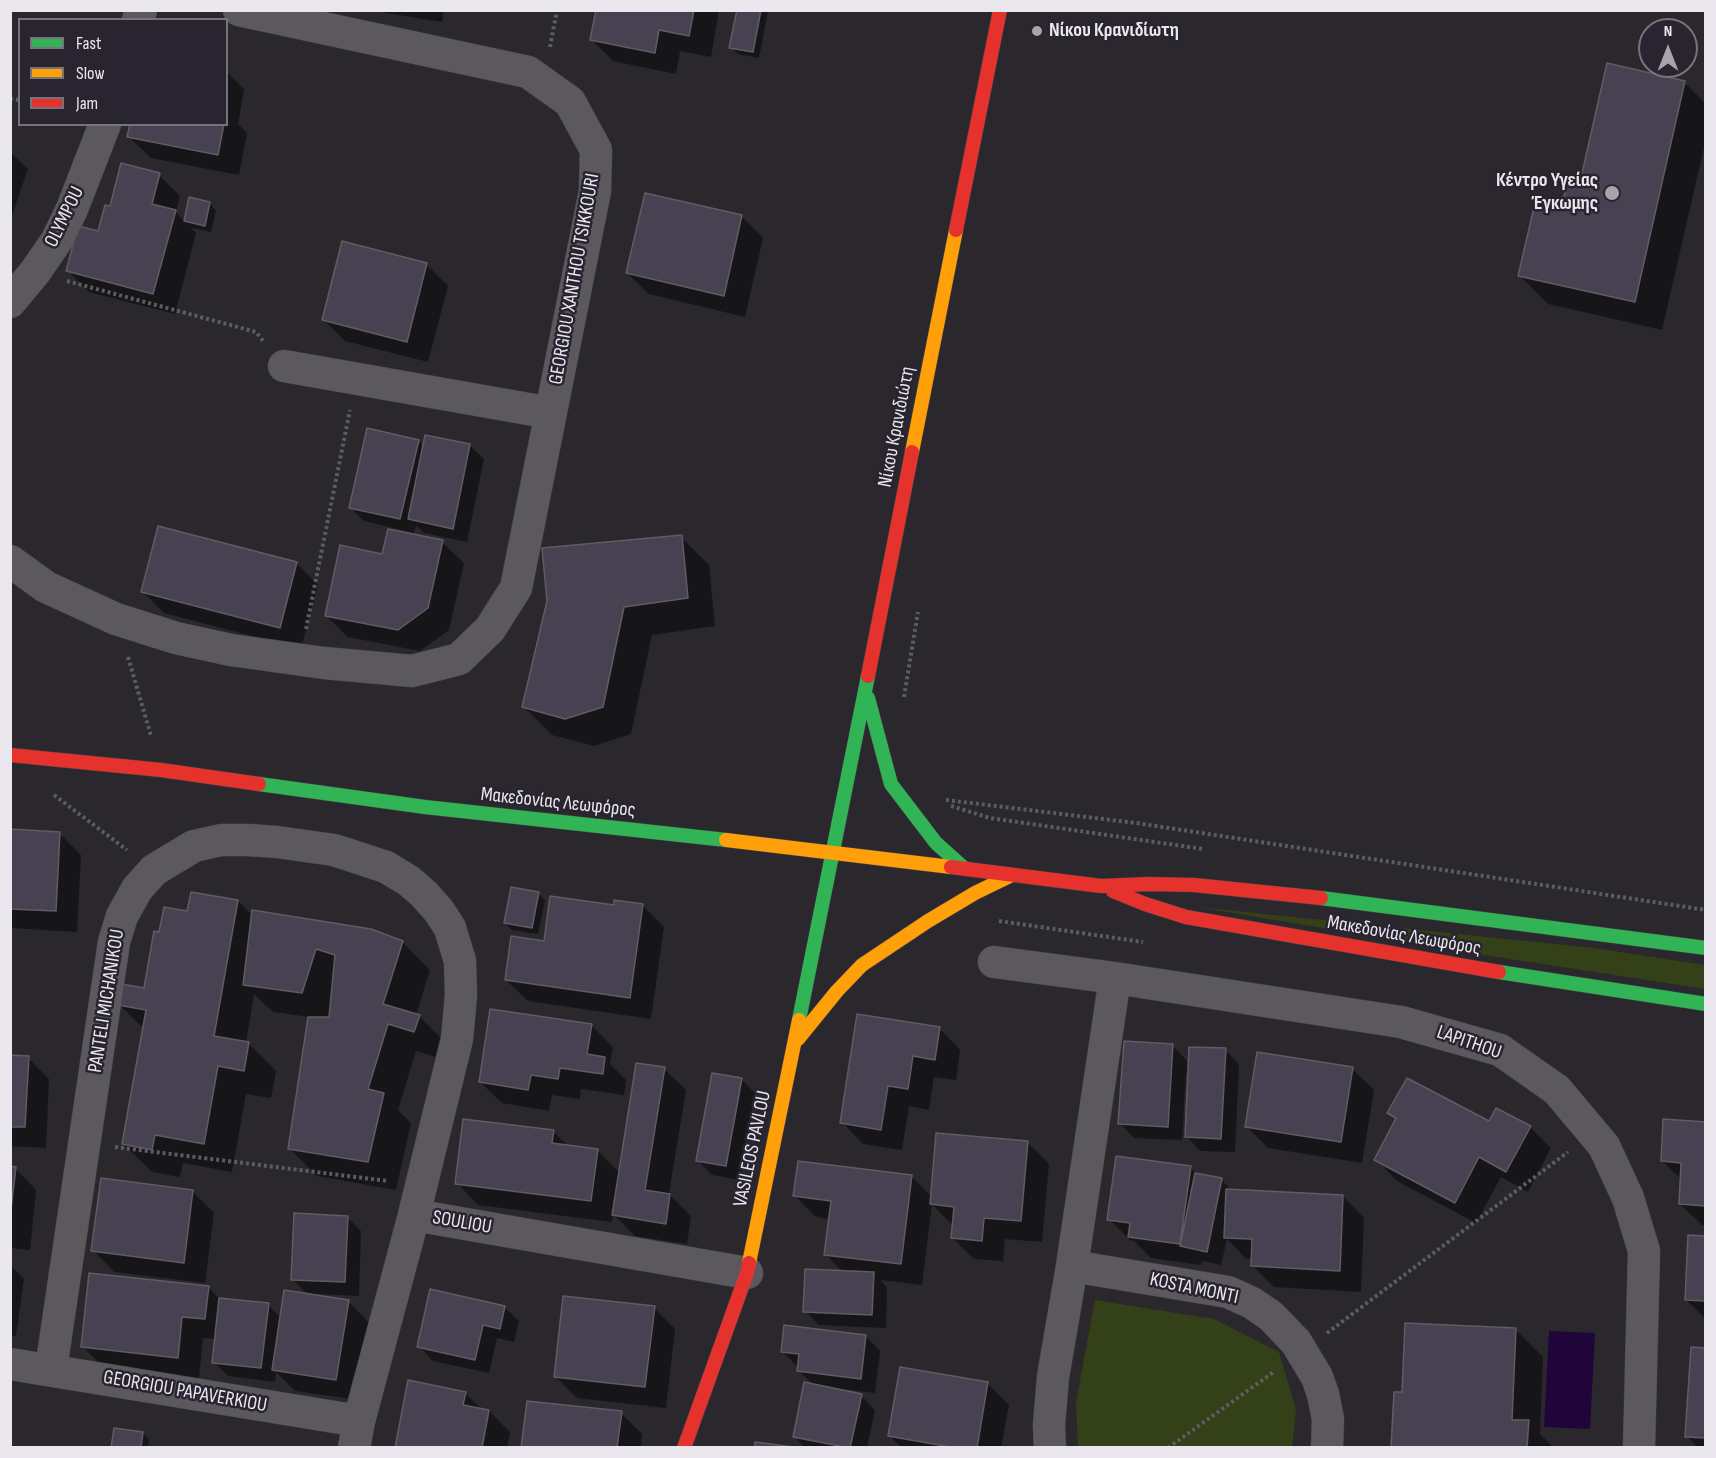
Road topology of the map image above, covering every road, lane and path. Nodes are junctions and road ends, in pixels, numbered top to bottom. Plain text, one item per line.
1 (239, 10) edge
2 (1000, 10) edge
3 (104, 126) edge
4 (34, 272) junction
5 (10, 302) edge
6 (284, 366) joint
7 (356, 379) junction
8 (551, 413) junction
9 (10, 561) edge
10 (919, 609) dead end
11 (116, 619) junction
12 (300, 659) junction
13 (866, 688) junction
14 (904, 701) dead end
15 (10, 755) edge
16 (161, 770) junction
17 (49, 790) dead end
18 (943, 799) dead end
19 (834, 852) junction
20 (964, 868) junction
21 (154, 870) junction
22 (1012, 875) junction
23 (1101, 886) junction
24 (1706, 910) edge
25 (1706, 948) edge
26 (994, 962) dead end
27 (1115, 978) junction
28 (1706, 1004) edge
29 (795, 1043) junction
30 (1594, 1133) junction
31 (85, 1143) junction
32 (418, 1200) junction
33 (1072, 1266) junction
34 (747, 1273) junction
35 (1302, 1352) junction
36 (10, 1364) edge
37 (51, 1370) junction
38 (357, 1435) edge
39 (684, 1448) edge
40 (1050, 1448) edge
41 (1168, 1448) edge
42 (1327, 1448) edge
43 (1639, 1448) edge

1 - 8 street, GEORGIOU XANTHOU TSIKKOURI
2 - 13 main road, Νίκου Κρανιδιώτη
3 - 4 street, OLYMPOU
4 - 5 street, OLYMPOU
4 - 6 path
6 - 7 street, GEORGIOU XANTHOU TSIKKOURI
7 - 8 street, GEORGIOU XANTHOU TSIKKOURI
7 - 12 path
8 - 12 street, GEORGIOU XANTHOU TSIKKOURI
9 - 11 street, GEORGIOU XANTHOU TSIKKOURI
10 - 14 path
11 - 12 street, GEORGIOU XANTHOU TSIKKOURI
11 - 16 path
13 - 19 main road, Νίκου Κρανιδιώτη
13 - 20 main road
15 - 16 main road, Μακεδονίας Λεωφόρος
16 - 19 main road, Μακεδονίας Λεωφόρος
17 - 21 path
18 - 24 path
19 - 20 main road, Μακεδονίας Λεωφόρος
19 - 29 main road, VASILEOS PAVLOU
20 - 22 main road, Μακεδονίας Λεωφόρος
21 - 31 street, PANTELI MICHANIKOU
21 - 32 street, PANTELI MICHANIKOU
22 - 23 main road, Μακεδονίας Λεωφόρος
22 - 29 main road
23 - 25 main road, Μακεδονίας Λεωφόρος
23 - 28 main road, Μακεδονίας Λεωφόρος
26 - 27 street, LAPITHOU
27 - 30 street, LAPITHOU
27 - 33 street
29 - 34 main road, VASILEOS PAVLOU
30 - 35 path
30 - 43 street, LAPITHOU
31 - 32 path
31 - 37 street, PANTELI MICHANIKOU
32 - 34 street, SOULIOU
32 - 38 street, SOULIOU
33 - 35 street, KOSTA MONTI
33 - 40 street
34 - 39 main road, VASILEOS PAVLOU
35 - 41 path
35 - 42 street, KOSTA MONTI
36 - 37 street, GEORGIOU PAPAVERKIOU
37 - 38 street, GEORGIOU PAPAVERKIOU

